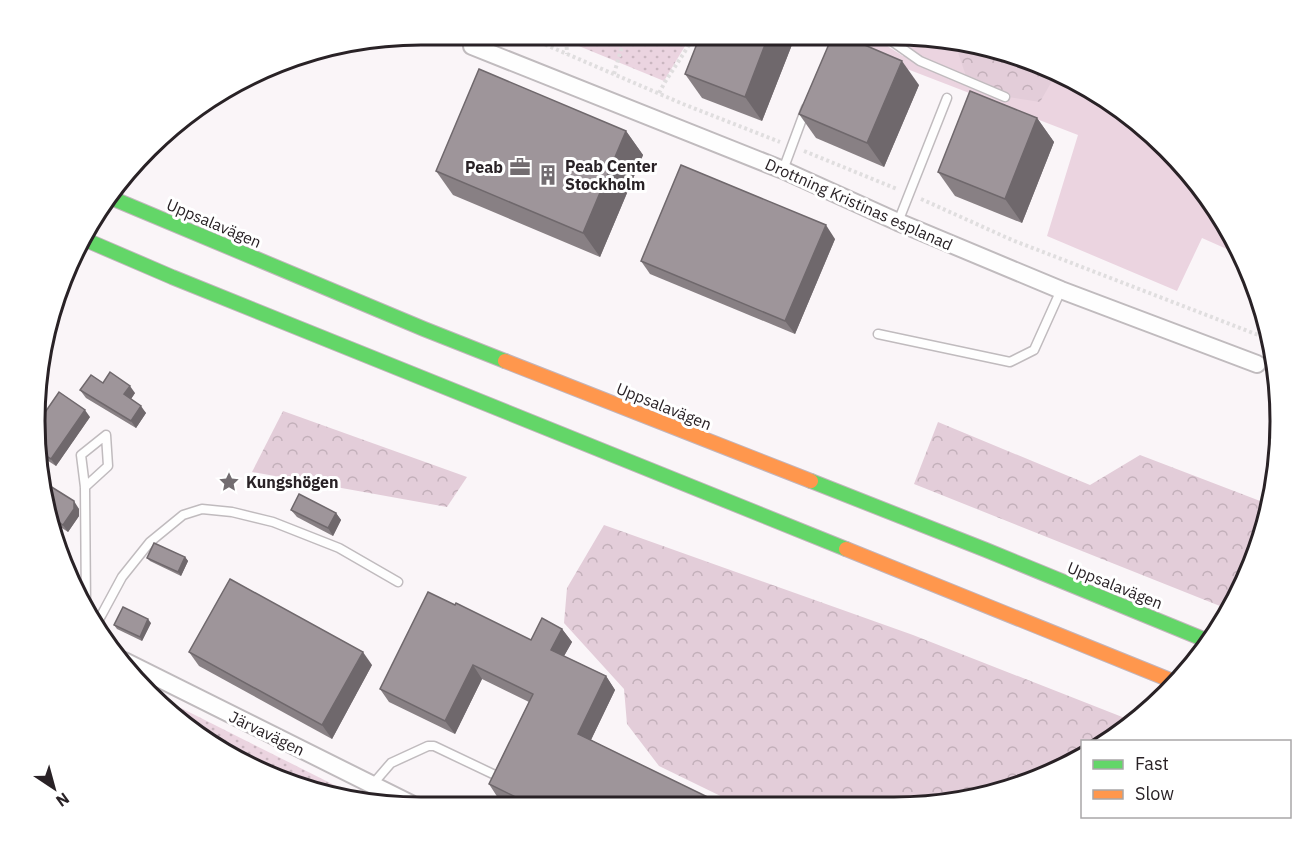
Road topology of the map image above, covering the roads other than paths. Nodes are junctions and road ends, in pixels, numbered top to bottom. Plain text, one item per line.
1 (472, 45) edge
2 (898, 45) edge
3 (1005, 97) dead end
4 (947, 98) dead end
5 (809, 102) edge
6 (783, 170) junction
7 (117, 200) edge
8 (898, 222) junction
9 (91, 242) edge
10 (87, 249) edge
11 (172, 277) junction
12 (1061, 290) junction
13 (878, 334) dead end
14 (1257, 364) dead end
15 (85, 487) junction
16 (398, 582) dead end
17 (86, 591) edge
18 (100, 617) edge
19 (1201, 638) edge
20 (137, 667) edge
21 (1168, 679) edge
22 (495, 775) edge
23 (372, 785) junction
24 (394, 796) edge

1 - 6 street, Drottning Kristinas esplanad
2 - 3 lane
4 - 8 lane
5 - 6 lane
6 - 8 street, Drottning Kristinas esplanad
7 - 19 highway, Uppsalavägen
8 - 12 street, Drottning Kristinas esplanad
9 - 11 highway
10 - 11 highway
11 - 21 highway
12 - 13 lane
12 - 14 street, Drottning Kristinas esplanad
15 - 15 lane
15 - 17 lane
16 - 18 lane
20 - 23 street, Järvavägen
22 - 23 lane
23 - 24 street, Järvavägen

